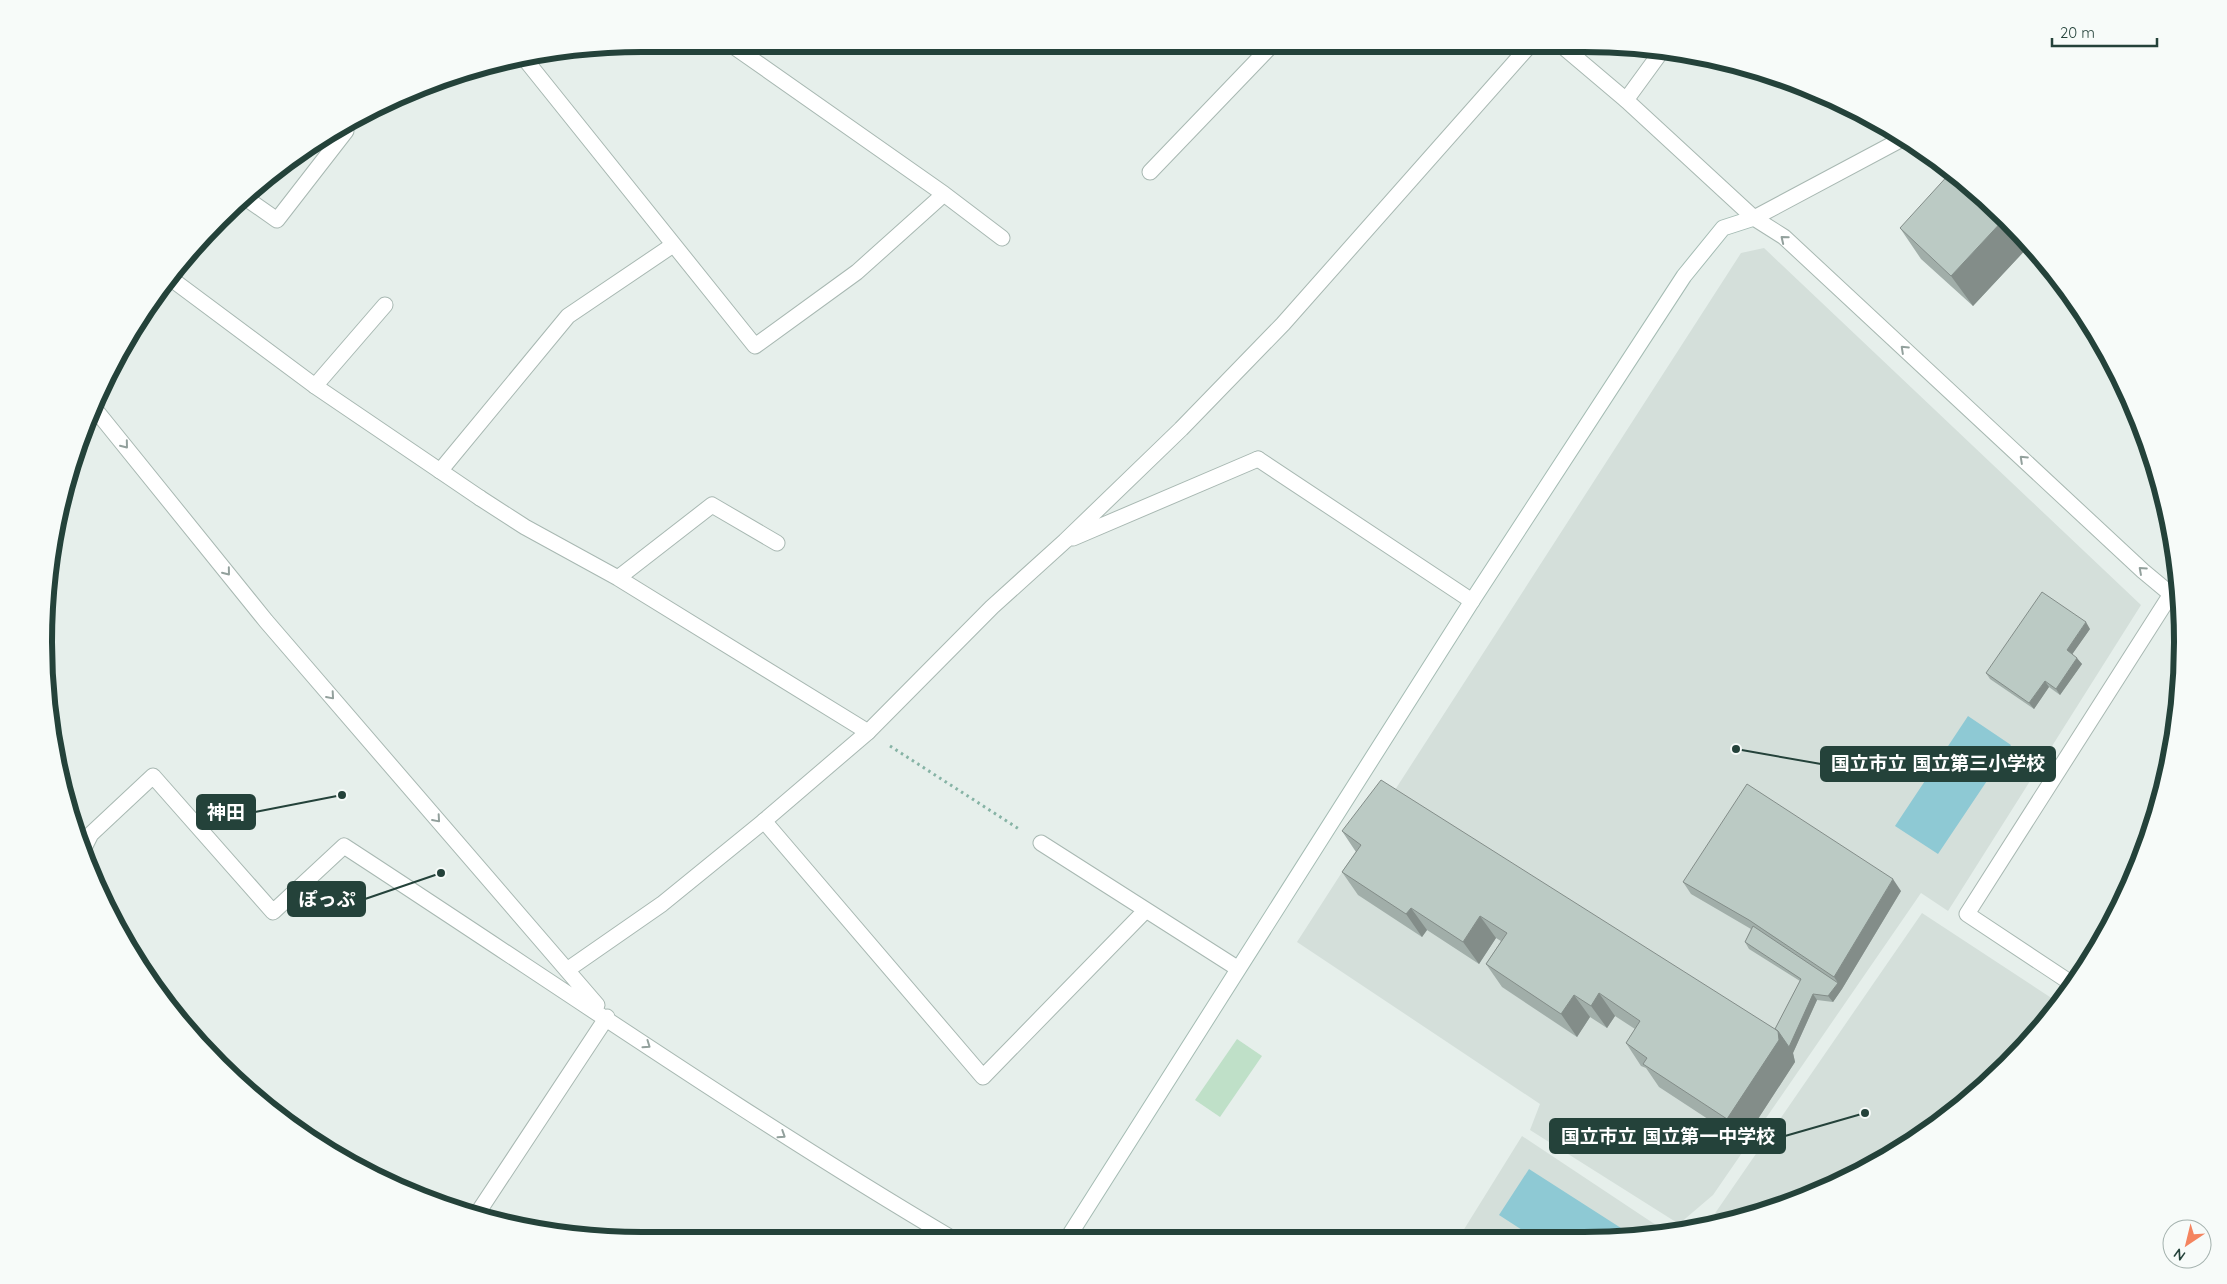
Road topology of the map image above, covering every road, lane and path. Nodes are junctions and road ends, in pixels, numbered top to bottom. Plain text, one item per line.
1 (743, 53) edge
2 (1264, 53) edge
3 (1523, 53) edge
4 (1570, 53) edge
5 (1657, 57) edge
6 (529, 64) edge
7 (1626, 100) junction
8 (345, 132) edge
9 (1897, 142) edge
10 (1150, 172) dead end
11 (944, 194) junction
12 (250, 201) edge
13 (1754, 218) junction
14 (1002, 238) dead end
15 (673, 245) junction
16 (175, 282) edge
17 (385, 305) dead end
18 (315, 386) junction
19 (98, 413) edge
20 (440, 471) junction
21 (1065, 541) junction
22 (777, 543) dead end
23 (618, 578) junction
24 (2172, 596) edge
25 (1472, 601) junction
26 (2173, 601) edge
27 (868, 732) junction
28 (764, 822) junction
29 (87, 841) edge
30 (1041, 843) joint
31 (1145, 911) junction
32 (1237, 968) junction
33 (567, 970) junction
34 (2067, 981) edge
35 (607, 1018) junction
36 (481, 1208) edge
37 (941, 1232) edge
38 (1071, 1232) edge

1 - 11 street
2 - 10 street
3 - 21 street
4 - 7 street
5 - 7 street
6 - 15 street
7 - 13 street
8 - 12 street
9 - 13 street
11 - 14 street
11 - 15 street
24 -> 13 street
13 - 25 street
15 - 20 street
16 - 18 street
17 - 18 street
18 - 20 street
19 -> 33 street
20 - 23 street
21 - 25 street
21 - 27 street
22 - 23 street
23 - 27 street
25 - 32 street
26 - 34 street
27 - 28 street
27 - 30 path
28 - 31 street
28 - 33 street
29 - 35 street
30 - 31 street
31 - 32 street
32 - 38 street
33 - 35 street
35 - 36 street
35 -> 37 street

